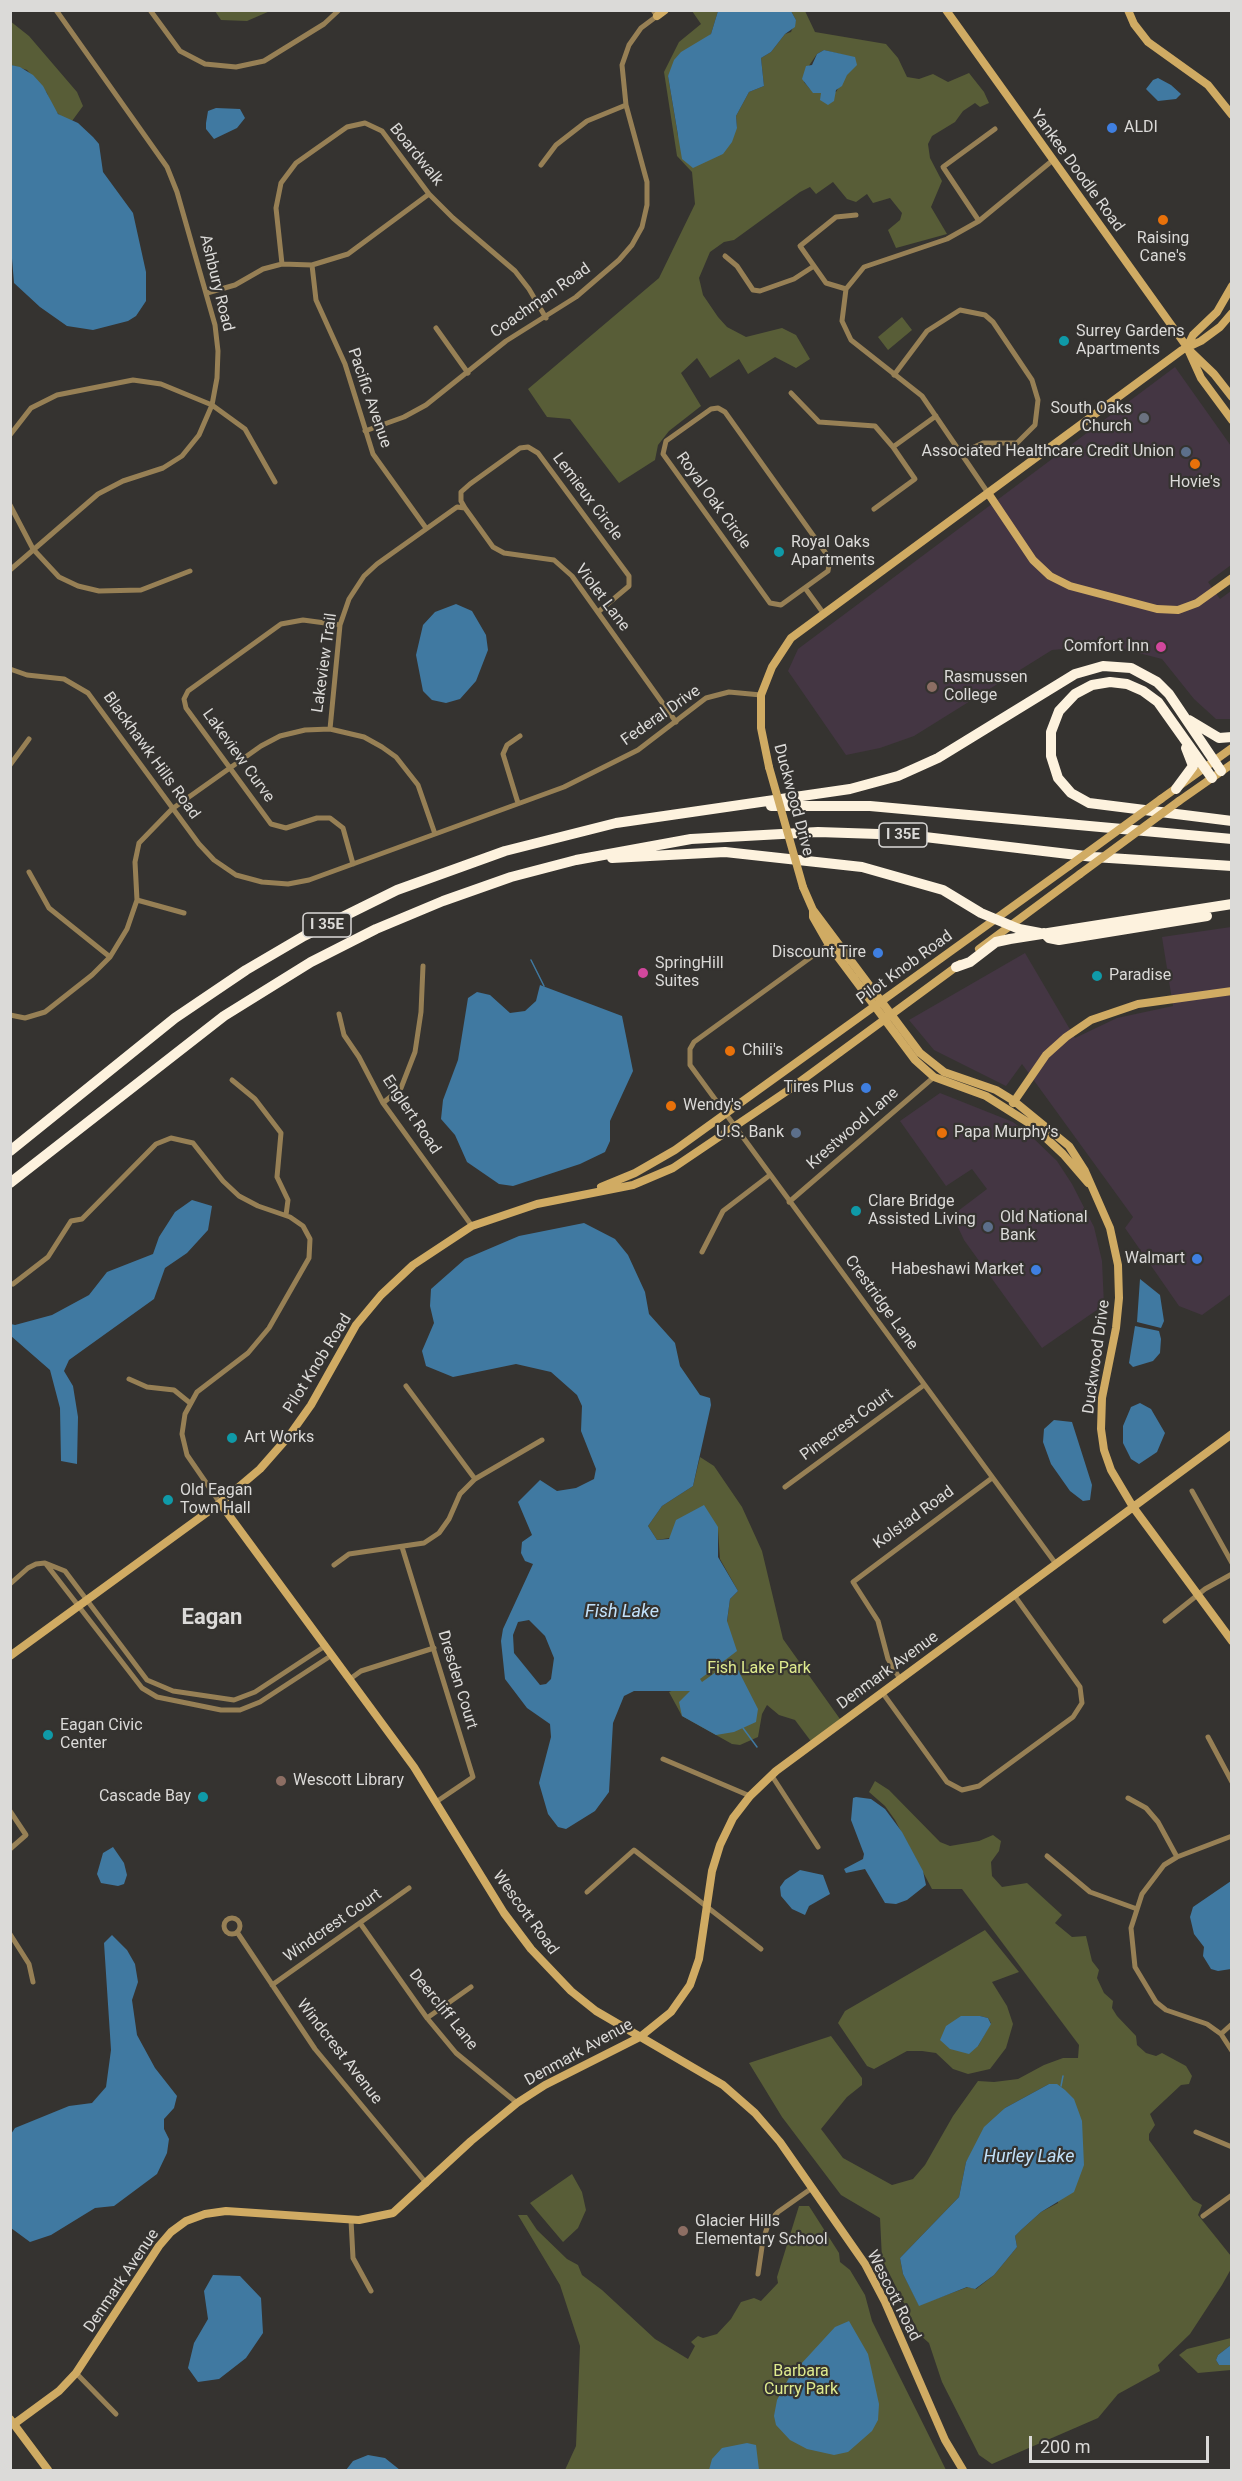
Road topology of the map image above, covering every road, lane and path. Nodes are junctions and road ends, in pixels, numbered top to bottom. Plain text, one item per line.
1 (56, 10) edge
2 (150, 10) edge
3 (339, 10) edge
4 (665, 10) edge
5 (946, 10) edge
6 (1128, 10) edge
7 (655, 14) edge
8 (626, 105) junction
9 (1232, 115) edge
10 (995, 129) dead end
11 (1053, 160) junction
12 (541, 165) dead end
13 (429, 194) junction
14 (856, 215) dead end
15 (979, 221) junction
16 (725, 256) dead end
17 (282, 264) junction
18 (312, 265) junction
19 (814, 266) junction
20 (1232, 286) edge
21 (846, 289) junction
22 (207, 294) junction
23 (1232, 313) edge
24 (546, 318) junction
25 (436, 328) dead end
26 (1187, 347) junction
27 (468, 373) junction
28 (894, 375) junction
29 (791, 393) dead end
30 (1232, 397) edge
31 (212, 405) junction
32 (936, 416) junction
33 (1232, 420) edge
34 (365, 431) junction
35 (10, 435) edge
36 (893, 447) junction
37 (961, 453) junction
38 (275, 482) dead end
39 (988, 493) junction
40 (10, 505) edge
41 (465, 508) junction
42 (874, 509) dead end
43 (426, 528) junction
44 (33, 549) junction
45 (10, 570) edge
46 (190, 571) dead end
47 (1232, 578) edge
48 (805, 588) junction
49 (598, 612) junction
50 (824, 614) junction
51 (340, 626) junction
52 (10, 669) edge
53 (761, 695) junction
54 (1182, 716) junction
55 (676, 722) junction
56 (330, 729) junction
57 (1180, 734) junction
58 (520, 736) dead end
59 (1232, 737) edge
60 (29, 739) dead end
61 (1232, 748) edge
62 (1209, 764) junction
63 (1232, 764) edge
64 (10, 765) edge
65 (229, 768) junction
66 (1217, 774) junction
67 (1176, 789) junction
68 (518, 803) junction
69 (172, 809) junction
70 (699, 811) junction
71 (1232, 821) edge
72 (435, 834) junction
73 (1232, 839) edge
74 (198, 844) joint
75 (576, 860) junction
76 (353, 864) junction
77 (1232, 866) edge
78 (29, 872) dead end
79 (137, 900) junction
80 (1232, 904) edge
81 (813, 910) junction
82 (1232, 912) edge
83 (184, 913) dead end
84 (996, 919) junction
85 (1010, 924) junction
86 (1042, 933) junction
87 (830, 943) junction
88 (110, 957) junction
89 (423, 966) dead end
90 (956, 967) junction
91 (1232, 991) edge
92 (882, 1002) junction
93 (874, 1008) junction
94 (339, 1014) dead end
95 (10, 1016) edge
96 (891, 1016) junction
97 (883, 1021) junction
98 (934, 1077) junction
99 (232, 1080) dead end
100 (1014, 1101) junction
101 (383, 1103) junction
102 (1009, 1109) junction
103 (725, 1114) junction
104 (734, 1127) junction
105 (10, 1151) edge
106 (770, 1175) junction
107 (10, 1183) edge
108 (1091, 1186) junction
109 (585, 1194) junction
110 (789, 1202) junction
111 (286, 1215) junction
112 (472, 1226) junction
113 (702, 1252) dead end
114 (13, 1284) dead end
115 (129, 1379) dead end
116 (924, 1385) junction
117 (406, 1386) dead end
118 (190, 1403) junction
119 (1232, 1434) edge
120 (542, 1440) dead end
121 (992, 1478) junction
122 (475, 1479) junction
123 (785, 1487) dead end
124 (1192, 1491) dead end
125 (220, 1503) junction
126 (1133, 1507) junction
127 (402, 1547) junction
128 (45, 1563) junction
129 (1232, 1563) edge
130 (1056, 1564) junction
131 (334, 1565) dead end
132 (1232, 1574) edge
133 (10, 1584) edge
134 (1014, 1595) junction
135 (1198, 1596) junction
136 (88, 1600) junction
137 (78, 1607) junction
138 (1165, 1621) dead end
139 (1232, 1641) edge
140 (325, 1646) junction
141 (434, 1648) junction
142 (332, 1655) junction
143 (10, 1656) edge
144 (350, 1679) junction
145 (900, 1679) junction
146 (882, 1692) junction
147 (1208, 1737) dead end
148 (663, 1759) dead end
149 (772, 1776) junction
150 (1232, 1782) edge
151 (750, 1796) junction
152 (1128, 1798) dead end
153 (436, 1802) junction
154 (10, 1811) edge
155 (1232, 1836) edge
156 (818, 1847) dead end
157 (10, 1849) edge
158 (1047, 1856) dead end
159 (1177, 1857) junction
160 (409, 1888) dead end
161 (587, 1892) dead end
162 (706, 1907) junction
163 (1137, 1909) junction
164 (360, 1923) junction
165 (237, 1932) dead end
166 (10, 1934) edge
167 (761, 1949) dead end
168 (33, 1982) dead end
169 (272, 1985) junction
170 (471, 1987) dead end
171 (427, 2018) junction
172 (1232, 2024) edge
173 (1221, 2034) junction
174 (640, 2037) junction
175 (1232, 2051) edge
176 (518, 2103) junction
177 (1196, 2132) dead end
178 (1232, 2147) edge
179 (427, 2184) junction
180 (812, 2188) junction
181 (1232, 2195) edge
182 (1203, 2216) dead end
183 (351, 2220) junction
184 (758, 2274) dead end
185 (371, 2291) dead end
186 (76, 2373) junction
187 (116, 2414) dead end
188 (12, 2424) edge
189 (48, 2470) edge
190 (963, 2470) edge

1 - 22 street, Ashbury Road
2 - 3 street
4 - 7 street, Coachman Road
5 - 11 street, Yankee Doodle Road
6 - 9 street
7 - 8 street, Coachman Road
8 - 12 street
8 - 24 street, Coachman Road
10 - 15 street
11 - 15 street
11 - 26 street, Yankee Doodle Road
13 - 17 street, Boardwalk
13 - 18 street
13 - 24 street, Boardwalk
14 - 19 street
15 - 21 street
16 - 19 street
17 - 18 street
17 - 22 street
18 - 34 street, Pacific Avenue
19 - 21 street
20 - 26 street
21 - 28 street
22 - 31 street, Ashbury Road
23 - 26 street
24 - 27 street, Coachman Road
25 - 27 street
26 - 30 street, Yankee Doodle Road
26 - 33 street, Yankee Doodle Road
26 - 39 street
27 - 34 street, Coachman Road
28 - 32 street
28 - 37 street
29 - 36 street
31 - 35 street
31 - 38 street
31 - 44 street, Ashbury Road
32 - 36 street
32 - 37 street
34 - 43 street, Pacific Avenue
36 - 42 street
37 - 39 street
39 - 47 street
39 - 50 street
40 - 44 street
41 - 43 street
41 - 49 street, Violet Lane
41 - 49 street, Lemieux Circle
43 - 51 street, Lakeview Trail
44 - 45 street, Ashbury Road
44 - 46 street
48 - 48 street, Royal Oak Circle
48 - 50 street
49 - 55 street, Violet Lane
50 - 53 street
51 - 56 street, Lakeview Trail
51 - 65 street, Lakeview Curve
52 - 69 street, Blackhawk Hills Road
53 - 55 street, Federal Drive
53 - 81 street, Duckwood Drive, bridge
54 - 59 highway
54 - 62 highway
54 - 70 highway
55 - 68 street, Federal Drive
56 - 65 street
56 - 72 street
57 - 62 highway
57 - 67 highway
57 - 71 highway
58 - 68 street
60 - 64 street
61 - 62 street, Pilot Knob Road
62 - 66 highway
62 - 67 street, Pilot Knob Road
63 - 66 street, Pilot Knob Road
65 - 69 street
65 - 76 street, Lakeview Curve
66 - 85 street, Pilot Knob Road, bridge
67 - 84 street, Pilot Knob Road, bridge
68 - 72 street, Federal Drive
69 - 74 street, Blackhawk Hills Road
69 - 79 street
70 - 73 highway, I 35E
70 - 105 highway, I 35E
72 - 76 street, Federal Drive
74 - 76 street, Federal Drive
75 - 77 highway, I 35E
75 - 84 highway
75 - 107 highway, I 35E
78 - 88 street
79 - 83 street
79 - 88 street
80 - 86 highway
81 - 87 street, Duckwood Drive
81 - 92 street, Duckwood Drive
82 - 86 highway
84 - 85 highway
84 - 92 street, Pilot Knob Road
85 - 86 highway
85 - 90 street, Pilot Knob Road
86 - 90 highway
87 - 93 street, Duckwood Drive
87 - 103 street, Crestridge Lane
88 - 95 street
89 - 101 street
90 - 96 street, Pilot Knob Road
91 - 100 street
92 - 93 street, Pilot Knob Road
92 - 96 street, Duckwood Drive
93 - 97 street, Duckwood Drive
93 - 103 street, Pilot Knob Road
94 - 101 street, Englert Road
96 - 97 street, Pilot Knob Road
96 - 100 street, Duckwood Drive
97 - 98 street, Duckwood Drive
97 - 104 street, Pilot Knob Road
98 - 102 street, Duckwood Drive
98 - 110 street, Krestwood Lane
99 - 111 street
100 - 102 street
100 - 108 street, Duckwood Drive
101 - 112 street, Englert Road
102 - 108 street, Duckwood Drive
103 - 104 street, Crestridge Lane
103 - 109 street, Pilot Knob Road
104 - 106 street, Crestridge Lane
104 - 109 street, Pilot Knob Road
106 - 110 street, Crestridge Lane
106 - 113 street
108 - 126 street, Duckwood Drive
109 - 112 street, Pilot Knob Road
110 - 116 street, Crestridge Lane
111 - 114 street
111 - 118 street
112 - 125 street, Pilot Knob Road
115 - 118 street
116 - 121 street, Crestridge Lane
116 - 123 street, Pinecrest Court
117 - 122 street
118 - 125 street
119 - 126 street, Denmark Avenue
120 - 122 street
121 - 130 street, Crestridge Lane
121 - 145 street, Kolstad Road
122 - 127 street
124 - 129 street
125 - 136 street, Pilot Knob Road
125 - 140 street, Wescott Road
126 - 130 street, Denmark Avenue
126 - 135 street, Duckwood Drive
127 - 131 street
127 - 141 street, Dresden Court
128 - 133 street
128 - 136 street
128 - 137 street
130 - 134 street, Denmark Avenue
132 - 135 street
134 - 145 street, Denmark Avenue
134 - 146 street
135 - 138 street
135 - 139 street, Duckwood Drive
136 - 137 street, Pilot Knob Road
136 - 140 street
137 - 142 street
137 - 143 street, Pilot Knob Road
140 - 142 street, Wescott Road
141 - 144 street
141 - 153 street, Dresden Court
142 - 144 street, Wescott Road
144 - 153 street, Wescott Road
145 - 146 street, Denmark Avenue
146 - 149 street, Denmark Avenue
147 - 150 street
148 - 151 street
149 - 151 street, Denmark Avenue
149 - 156 street
151 - 162 street, Denmark Avenue
152 - 159 street
153 - 174 street, Wescott Road
154 - 157 street
155 - 159 street
158 - 163 street
159 - 163 street
160 - 164 street, Windcrest Court
161 - 162 street
162 - 167 street
162 - 174 street, Denmark Avenue
163 - 173 street
164 - 169 street, Windcrest Court
164 - 171 street, Deercliff Lane
165 - 169 street, Windcrest Avenue
166 - 168 street
169 - 179 street, Windcrest Avenue
170 - 171 street
171 - 176 street, Deercliff Lane
172 - 173 street
173 - 175 street
174 - 176 street, Denmark Avenue
174 - 180 street, Wescott Road
176 - 179 street, Denmark Avenue
177 - 178 street
179 - 183 street, Denmark Avenue
180 - 184 street
180 - 190 street, Wescott Road
181 - 182 street
183 - 185 street
183 - 186 street, Denmark Avenue
186 - 187 street
186 - 188 street, Denmark Avenue
188 - 189 street

